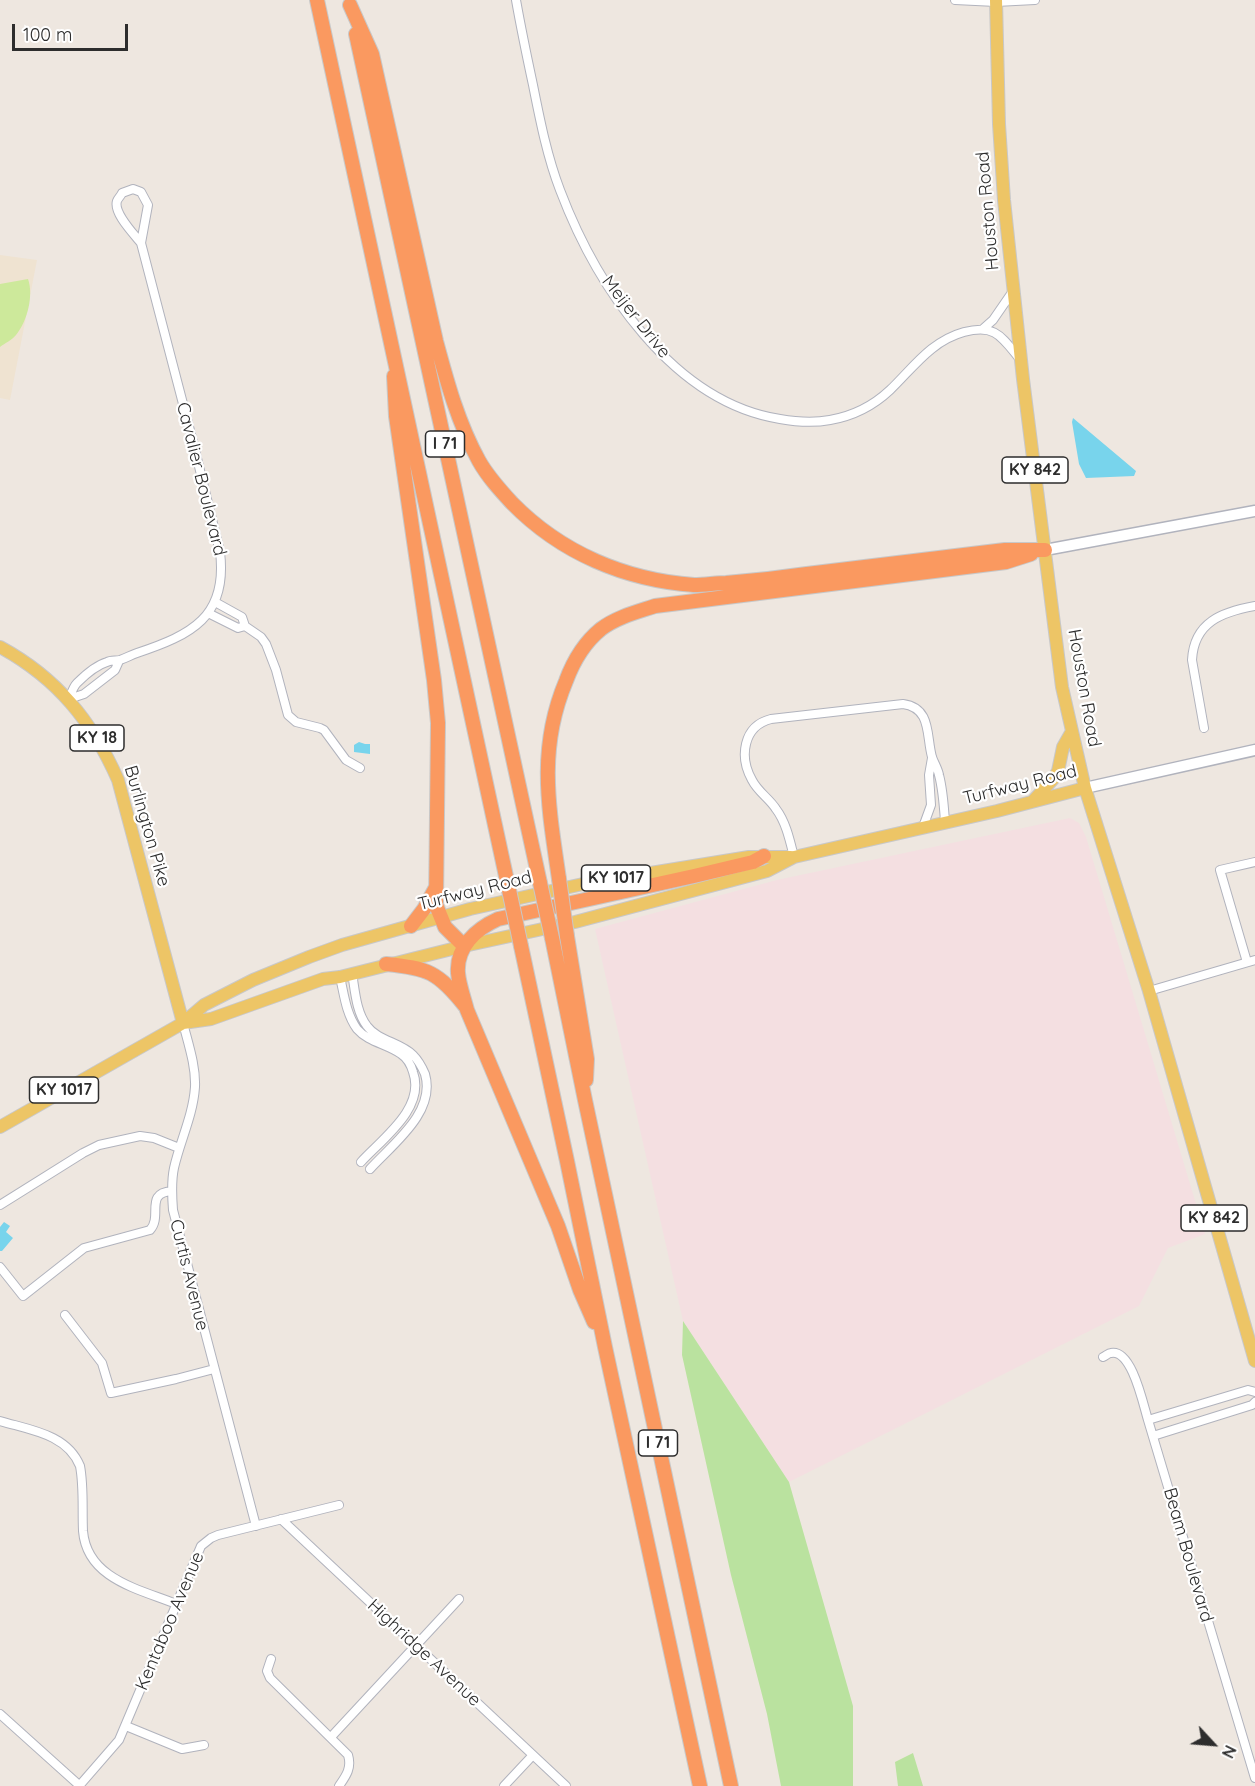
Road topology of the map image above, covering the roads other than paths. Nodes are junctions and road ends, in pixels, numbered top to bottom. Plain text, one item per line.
1 (318, 0) edge
2 (516, 0) edge
3 (955, 0) edge
4 (1035, 0) edge
5 (996, 1) edge
6 (349, 2) edge
7 (141, 243) junction
8 (1013, 290) junction
9 (984, 328) junction
10 (394, 350) junction
11 (1021, 360) junction
12 (1255, 511) edge
13 (1045, 550) junction
14 (215, 602) junction
15 (1255, 606) edge
16 (208, 613) junction
17 (245, 626) junction
18 (0, 647) edge
19 (118, 661) junction
20 (69, 699) junction
21 (1204, 728) dead end
22 (1071, 733) junction
23 (1255, 750) edge
24 (932, 756) junction
25 (360, 768) dead end
26 (1085, 788) junction
27 (1033, 801) junction
28 (945, 822) junction
29 (922, 827) junction
30 (764, 856) junction
31 (794, 857) junction
32 (1255, 862) edge
33 (436, 887) junction
34 (440, 918) junction
35 (411, 926) junction
36 (464, 946) junction
37 (1251, 961) edge
38 (386, 964) junction
39 (346, 975) junction
40 (1149, 991) junction
41 (467, 1010) junction
42 (183, 1023) junction
43 (585, 1100) junction
44 (0, 1127) edge
45 (179, 1148) junction
46 (361, 1162) dead end
47 (370, 1169) dead end
48 (172, 1191) junction
49 (0, 1205) edge
50 (0, 1267) edge
51 (65, 1315) dead end
52 (605, 1347) junction
53 (1103, 1357) dead end
54 (1255, 1361) edge
55 (214, 1369) junction
56 (1255, 1392) edge
57 (1255, 1402) edge
58 (1148, 1420) junction
59 (0, 1421) edge
60 (1153, 1436) junction
61 (339, 1505) dead end
62 (281, 1519) junction
63 (256, 1526) junction
64 (459, 1599) dead end
65 (176, 1604) junction
66 (417, 1646) junction
67 (271, 1659) dead end
68 (0, 1714) edge
69 (126, 1726) junction
70 (331, 1737) junction
71 (204, 1745) dead end
72 (533, 1755) junction
73 (1255, 1778) edge
74 (79, 1786) edge
75 (339, 1786) edge
76 (504, 1786) edge
77 (566, 1786) edge
78 (700, 1786) edge
79 (731, 1786) edge

1 - 10 highway, I 71
2 - 9 street, Meijer Drive
3 - 5 street
4 - 5 street
5 - 8 main road, Houston Road / KY 842
6 - 13 highway
6 - 43 highway, I 71, bridge
7 - 7 street, Cavalier Boulevard
7 - 14 street, Cavalier Boulevard
8 - 9 street
8 - 11 main road, Houston Road / KY 842
9 - 11 street
10 - 33 highway
10 - 52 highway, I 71, bridge
11 - 13 main road, Houston Road / KY 842
12 - 13 main road
13 - 22 main road, Houston Road / KY 842
13 - 43 highway, bridge
14 - 16 street, Cavalier Boulevard
14 - 17 street
15 - 21 street
16 - 17 street
16 - 19 street, Cavalier Boulevard
17 - 25 street
18 - 20 main road, Burlington Pike / KY 18
19 - 20 street, Cavalier Boulevard
19 - 20 street, Cavalier Boulevard
20 - 42 main road, Burlington Pike / KY 18
22 - 26 main road, Houston Road / KY 842
22 - 27 main road
23 - 26 main road, Turfway Road / KY 1017
24 - 28 street
24 - 29 street
24 - 31 street
26 - 27 main road, Turfway Road / KY 1017
26 - 40 main road, Houston Road / KY 842
27 - 28 main road, Turfway Road / KY 1017
28 - 29 main road, Turfway Road / KY 1017
29 - 31 main road, Turfway Road / KY 1017
30 - 31 main road, Turfway Road / KY 1017
30 - 34 main road, Turfway Road / KY 1017
30 - 36 highway
31 - 36 main road, Turfway Road / KY 1017
32 - 37 street
33 - 34 highway
33 - 35 highway
34 - 35 main road, Turfway Road / KY 1017
34 - 36 highway
35 - 42 main road, Turfway Road / KY 1017
36 - 38 main road, Turfway Road / KY 1017
36 - 41 highway
37 - 40 street
38 - 39 main road, Turfway Road / KY 1017
38 - 41 highway
39 - 42 main road, Turfway Road / KY 1017
39 - 46 street
39 - 47 street
40 - 54 main road, Houston Road / KY 842
41 - 52 highway
42 - 44 main road, Turfway Road / KY 1017
42 - 45 street, Curtis Avenue
43 - 79 highway, I 71
45 - 48 street, Curtis Avenue
45 - 49 street
48 - 50 street
48 - 55 street, Curtis Avenue
51 - 55 street
52 - 78 highway, I 71
53 - 58 street, Beam Boulevard
55 - 63 street, Curtis Avenue
56 - 58 street
57 - 60 street
58 - 60 street, Beam Boulevard
59 - 65 street
60 - 73 street, Beam Boulevard
61 - 62 street, Kentaboo Avenue
62 - 63 street, Kentaboo Avenue
62 - 66 street, Highridge Avenue
63 - 65 street, Kentaboo Avenue
64 - 66 street
65 - 69 street, Kentaboo Avenue
66 - 70 street
66 - 72 street, Highridge Avenue
67 - 70 street
68 - 74 street
69 - 71 street
69 - 74 street, Kentaboo Avenue
70 - 75 street
72 - 76 street
72 - 77 street, Highridge Avenue

